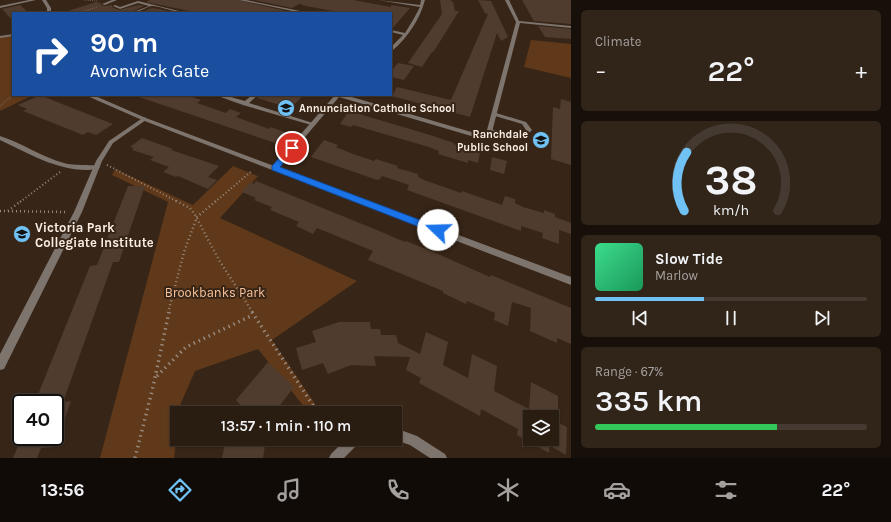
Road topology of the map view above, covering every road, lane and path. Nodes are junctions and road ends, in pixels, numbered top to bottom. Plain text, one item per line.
1 (30, 0) edge
2 (34, 0) edge
3 (44, 0) edge
4 (115, 0) edge
5 (133, 0) edge
6 (242, 0) edge
7 (380, 0) edge
8 (423, 0) edge
9 (507, 0) edge
10 (138, 2) junction
11 (104, 4) dead end
12 (153, 5) junction
13 (98, 6) dead end
14 (115, 6) dead end
15 (422, 6) junction
16 (0, 7) edge
17 (49, 12) edge
18 (82, 12) edge
19 (136, 12) edge
20 (181, 12) edge
21 (303, 12) edge
22 (518, 22) junction
23 (571, 27) edge
24 (392, 31) edge
25 (406, 34) junction
26 (12, 35) edge
27 (0, 37) edge
28 (392, 48) edge
29 (13, 96) edge
30 (90, 96) edge
31 (221, 96) edge
32 (254, 96) edge
33 (337, 96) edge
34 (341, 96) edge
35 (245, 104) junction
36 (0, 106) edge
37 (494, 114) junction
38 (144, 119) junction
39 (313, 124) junction
40 (490, 131) junction
41 (0, 138) edge
42 (98, 164) junction
43 (67, 166) junction
44 (275, 168) junction
45 (252, 170) dead end
46 (0, 210) edge
47 (8, 211) junction
48 (78, 212) junction
49 (197, 217) junction
50 (571, 281) edge
51 (253, 314) junction
52 (0, 365) edge
53 (156, 377) junction
54 (313, 406) edge
55 (402, 436) edge
56 (348, 446) edge
57 (135, 458) edge
58 (335, 458) edge
59 (441, 458) edge

1 - 16 street
2 - 16 street
3 - 17 street
4 - 11 street
5 - 10 street
6 - 21 street
7 - 15 street
8 - 15 street
9 - 22 street
10 - 12 street
10 - 14 street
12 - 19 street
12 - 20 street
13 - 18 path
15 - 25 street
22 - 23 street
22 - 37 street
24 - 25 street
25 - 28 street
26 - 27 street
29 - 36 path
30 - 38 street
31 - 35 street
32 - 35 street
33 - 39 street
34 - 40 street
35 - 39 street
37 - 40 street
37 - 40 street
38 - 42 street
38 - 44 street
39 - 44 street
41 - 43 street
42 - 43 street
42 - 48 street
42 - 49 path
43 - 47 path
44 - 50 street
45 - 49 path
46 - 47 path
47 - 48 path
48 - 52 street
49 - 51 path
49 - 53 path
51 - 53 path
51 - 54 path
53 - 57 path
55 - 59 street
56 - 58 street

